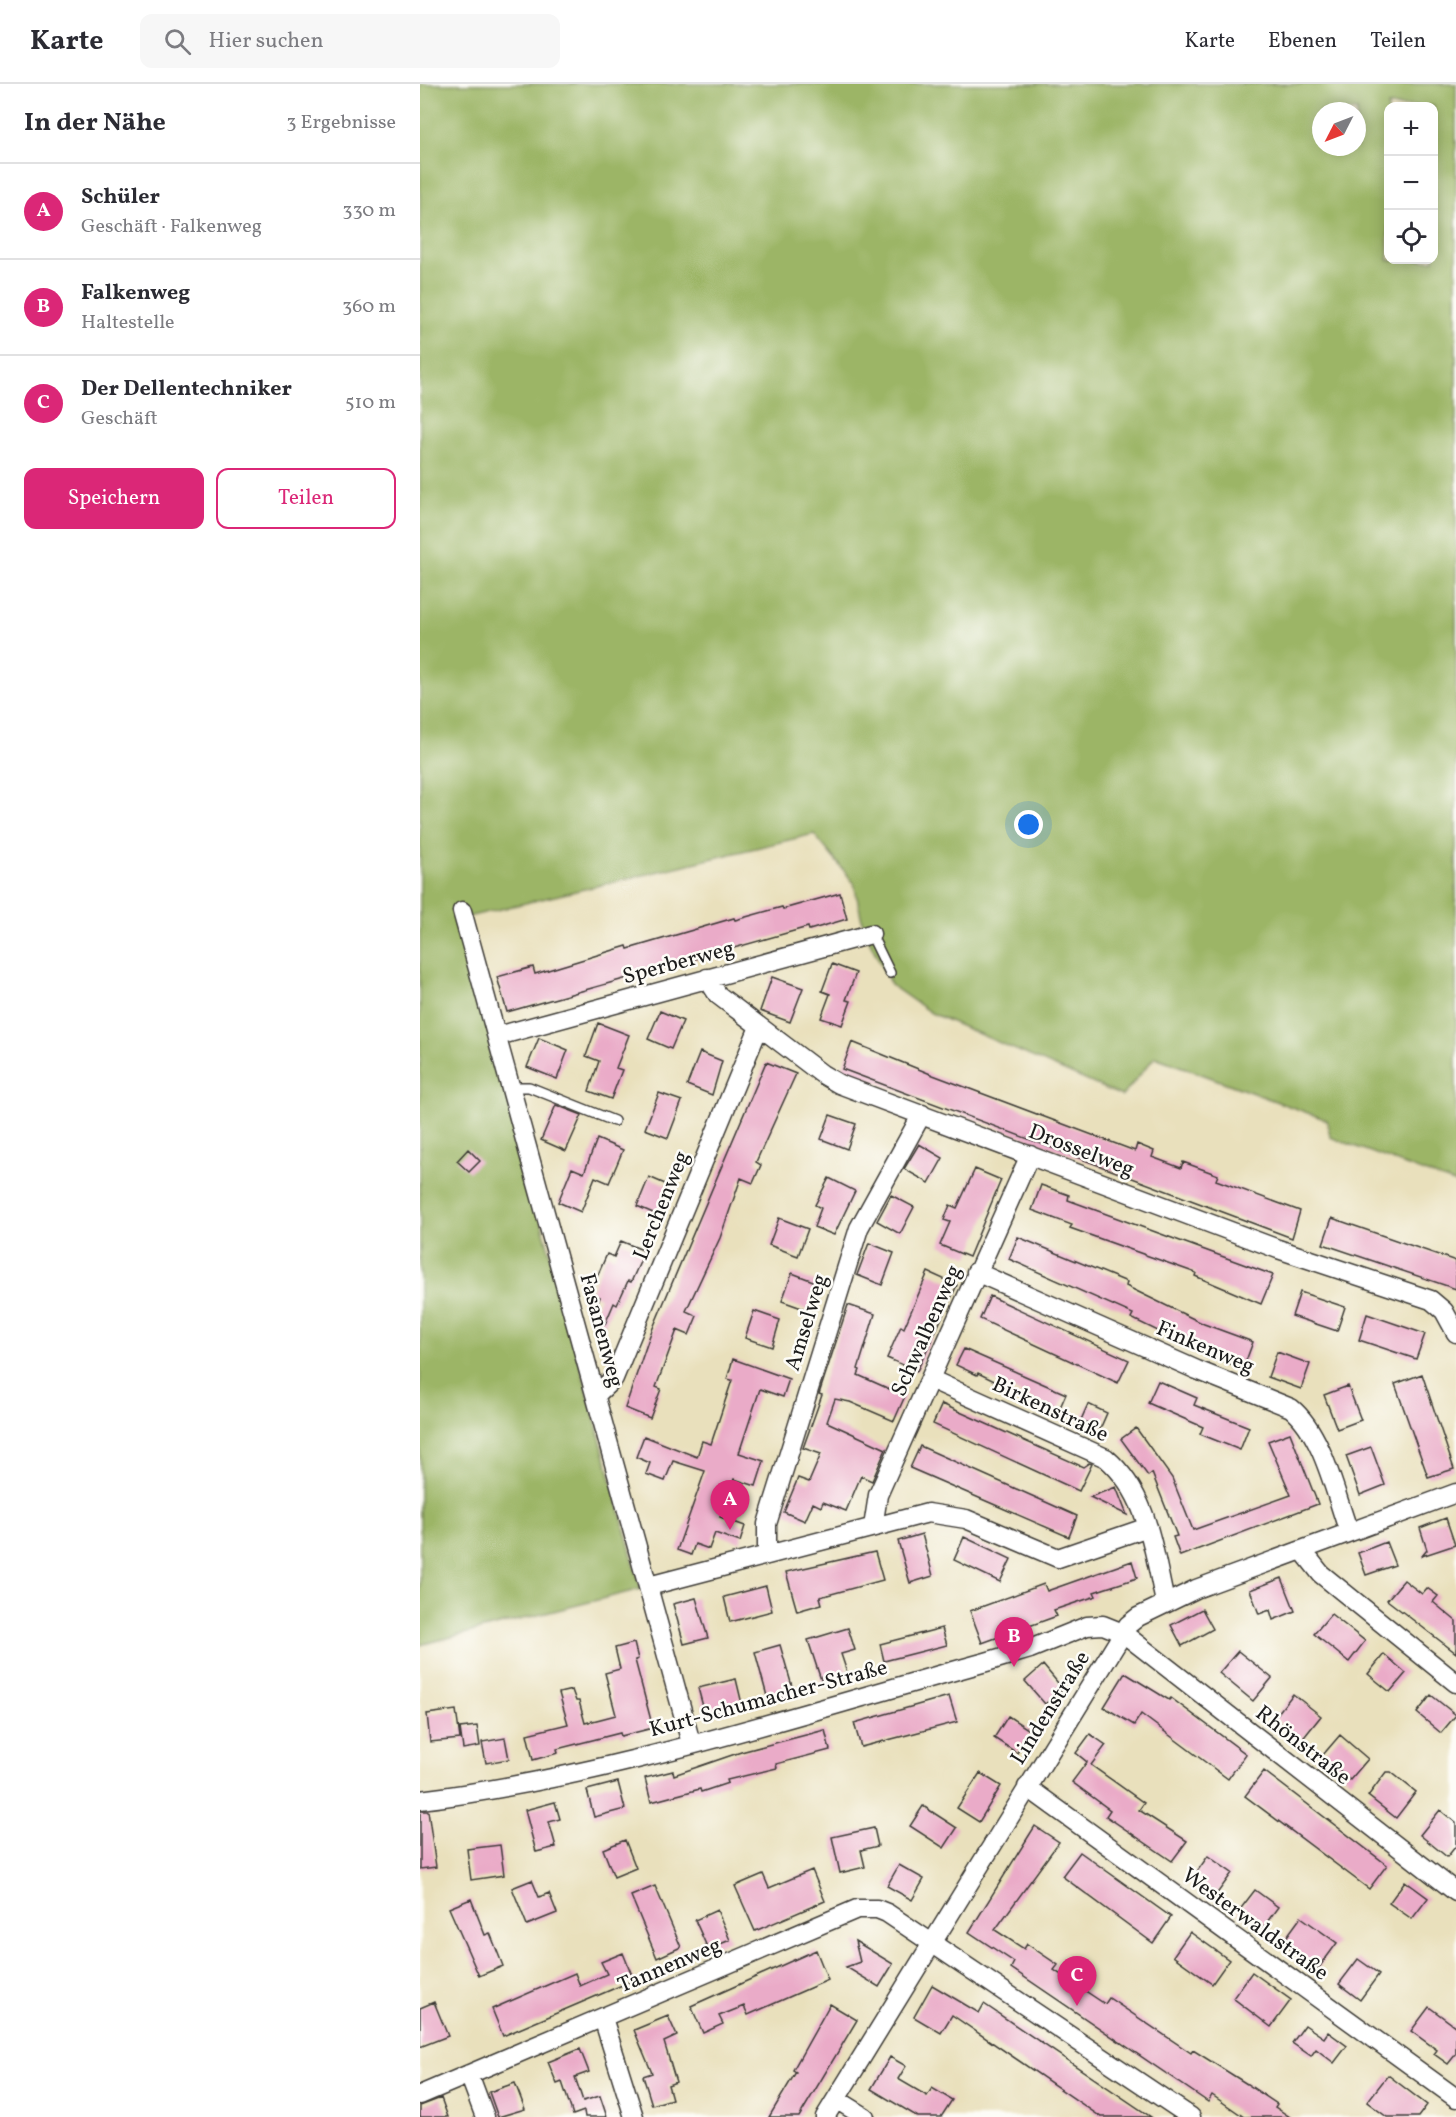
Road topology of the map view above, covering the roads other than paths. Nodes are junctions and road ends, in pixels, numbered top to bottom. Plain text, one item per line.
1 (462, 911) dead end
2 (872, 934) joint
3 (890, 974) dead end
4 (707, 978) junction
5 (759, 1027) junction
6 (498, 1036) junction
7 (512, 1087) junction
8 (922, 1114) junction
9 (614, 1121) dead end
10 (1030, 1155) junction
11 (976, 1272) junction
12 (1456, 1333) edge
13 (930, 1379) junction
14 (597, 1395) junction
15 (1456, 1493) edge
16 (873, 1527) junction
17 (1148, 1527) junction
18 (1349, 1532) junction
19 (1302, 1550) junction
20 (767, 1555) junction
21 (649, 1586) junction
22 (1165, 1602) junction
23 (1123, 1633) junction
24 (1456, 1683) edge
25 (691, 1743) junction
26 (1027, 1787) junction
27 (420, 1800) edge
28 (1456, 1892) edge
29 (932, 1943) junction
30 (603, 2018) junction
31 (469, 2074) junction
32 (420, 2095) edge
33 (1456, 2098) edge
34 (836, 2099) junction
35 (484, 2117) edge
36 (634, 2117) edge
37 (825, 2117) edge
38 (865, 2117) edge
39 (1191, 2117) edge

1 - 6 street, Fasanenweg
2 - 3 lane
2 - 4 street, Sperberweg
4 - 5 street, Drosselweg
4 - 6 street, Sperberweg
5 - 8 street, Drosselweg
5 - 14 street, Lerchenweg
6 - 7 street, Fasanenweg
7 - 9 lane
7 - 14 street, Fasanenweg
8 - 10 street, Drosselweg
8 - 20 street, Amselweg
10 - 11 street, Schwalbenweg
10 - 12 street, Drosselweg
11 - 13 street, Schwalbenweg
11 - 18 street, Finkenweg
13 - 16 street, Schwalbenweg
13 - 17 street, Birkenstraße
14 - 21 street, Fasanenweg
15 - 18 street, Lindenstraße
16 - 17 street
16 - 20 street
17 - 22 street, Birkenstraße
18 - 19 street, Lindenstraße
19 - 22 street, Lindenstraße
19 - 24 street
20 - 21 street
21 - 25 street, Fasanenweg
22 - 23 street, Lindenstraße
23 - 25 street, Kurt-Schumacher-Straße
23 - 26 street, Lindenstraße
23 - 28 street, Rhönstraße
25 - 27 street, Kurt-Schumacher-Straße
26 - 29 street, Lindenstraße
26 - 33 street, Westerwaldstraße
29 - 30 street, Tannenweg
29 - 34 street, Lindenstraße
29 - 39 street, Tannenweg
30 - 31 street, Tannenweg
30 - 36 street
31 - 32 street, Tannenweg
31 - 35 street
34 - 37 street, Lindenstraße
34 - 38 street

